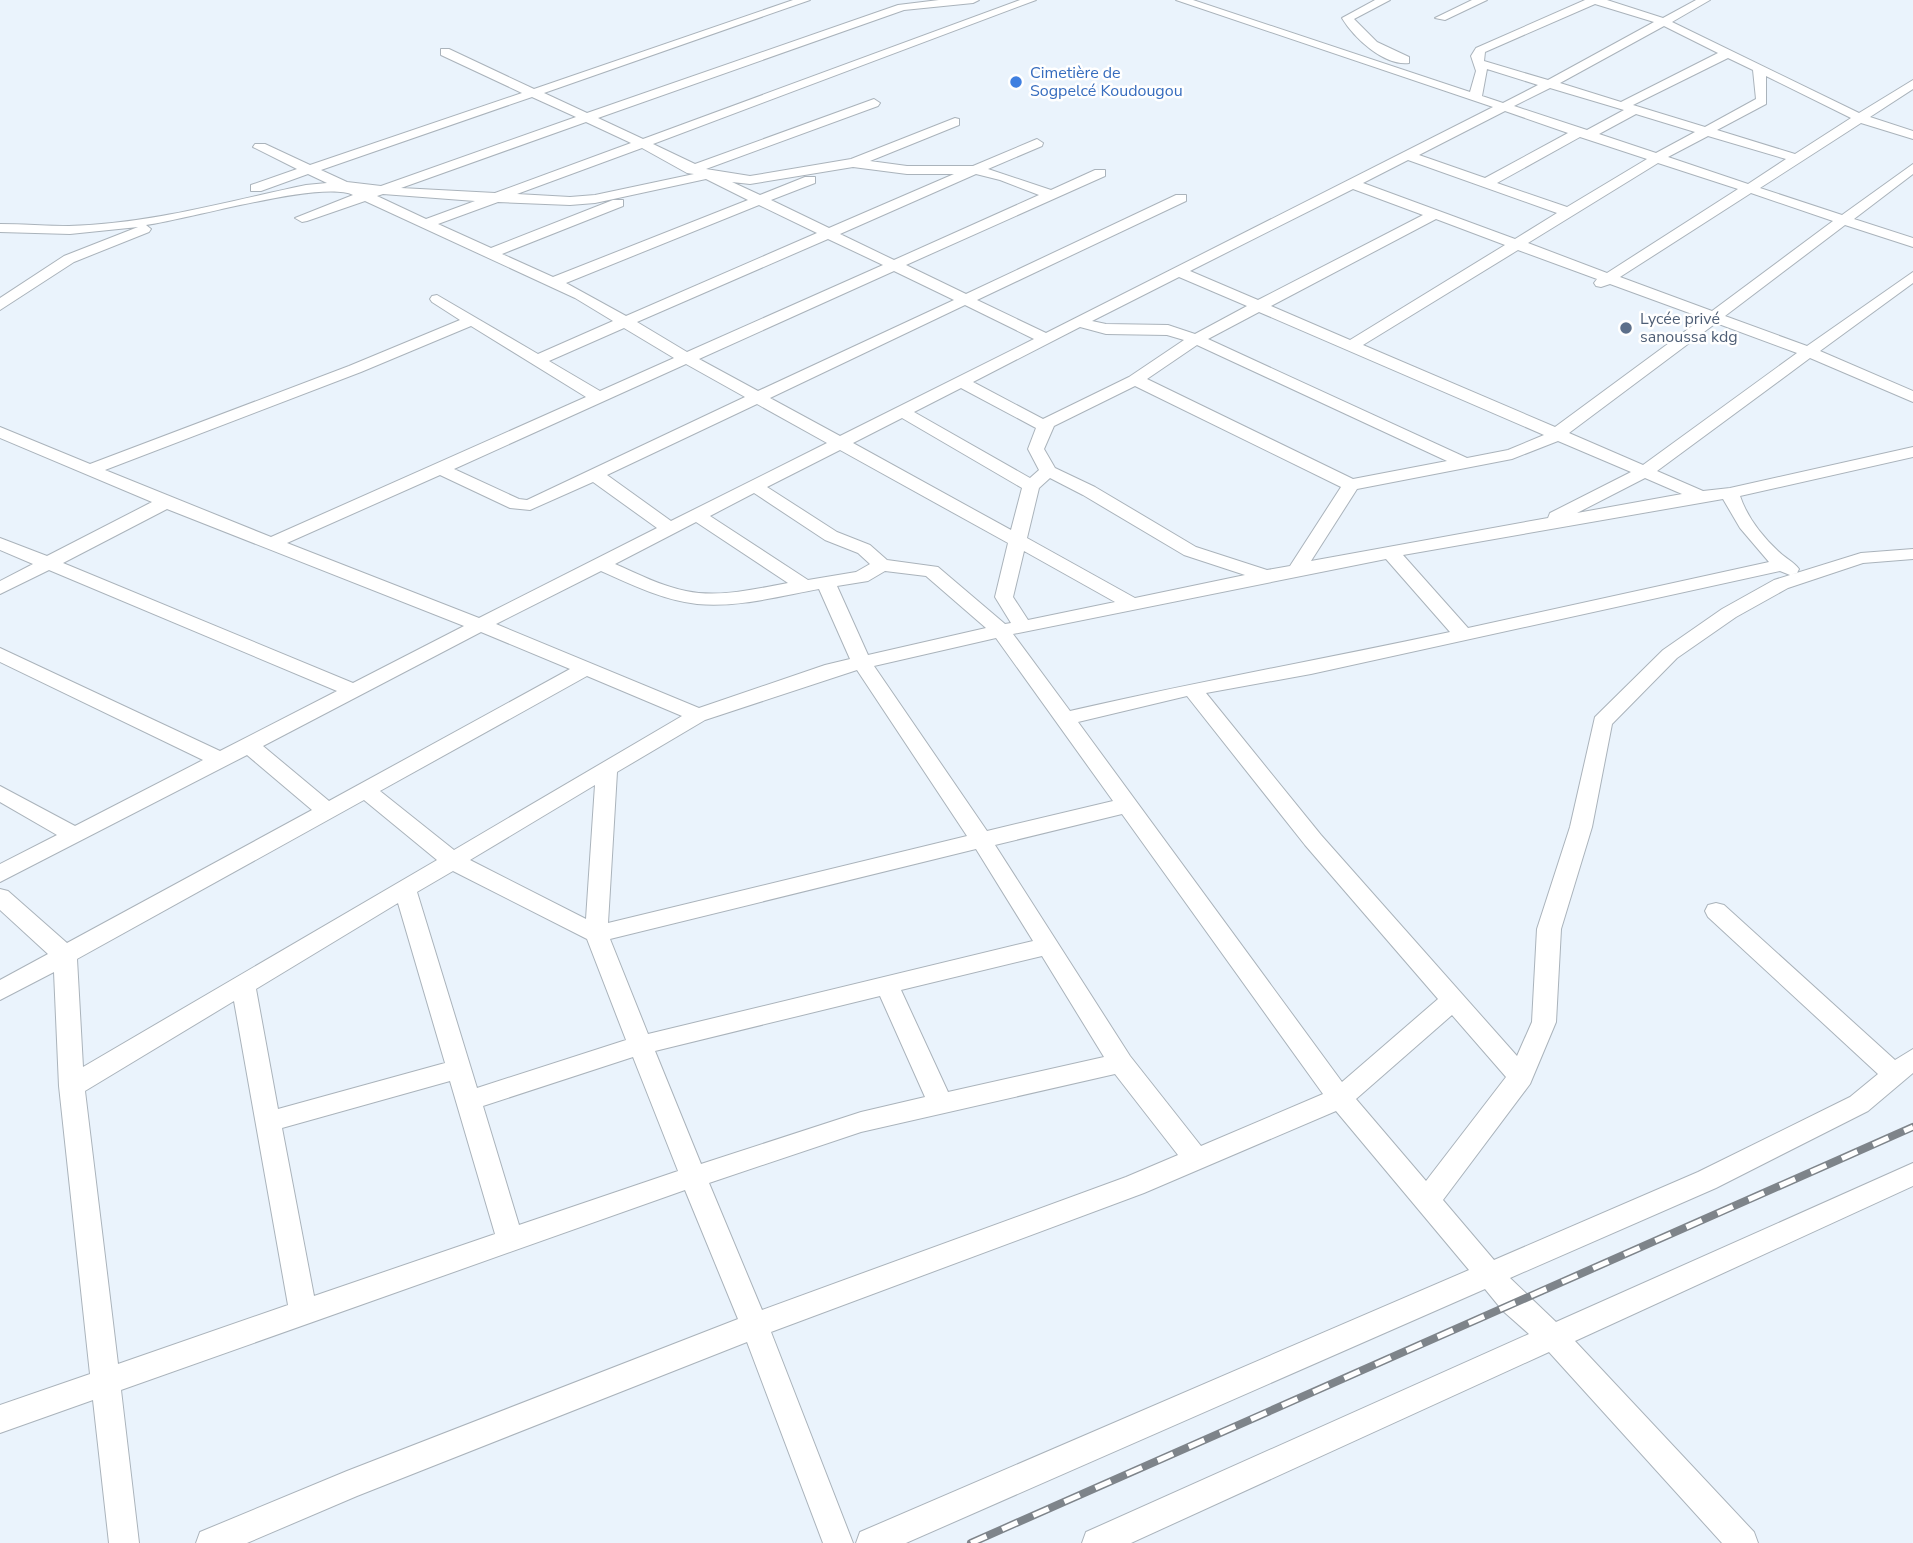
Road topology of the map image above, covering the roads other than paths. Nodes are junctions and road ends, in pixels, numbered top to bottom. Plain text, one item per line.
1 (804, 0) edge
2 (973, 0) edge
3 (1030, 0) edge
4 (1182, 0) edge
5 (1384, 0) edge
6 (1481, 0) edge
7 (1594, 0) edge
8 (1701, 0) edge
9 (1441, 19) dead end
10 (1662, 21) junction
11 (446, 52) dead end
12 (1728, 53) junction
13 (1479, 63) junction
14 (1759, 69) junction
15 (1410, 76) junction
16 (1549, 84) junction
17 (1911, 87) edge
18 (531, 92) junction
19 (1475, 97) junction
20 (874, 103) dead end
21 (1502, 106) junction
22 (1630, 107) junction
23 (588, 118) junction
24 (1860, 118) junction
25 (955, 122) dead end
26 (1706, 131) junction
27 (1583, 134) junction
28 (1913, 135) edge
29 (1037, 143) dead end
30 (643, 144) junction
31 (260, 147) dead end
32 (1406, 155) junction
33 (1657, 158) junction
34 (1795, 158) junction
35 (853, 163) junction
36 (1913, 168) edge
37 (307, 169) junction
38 (974, 170) junction
39 (701, 172) junction
40 (1100, 173) dead end
41 (669, 181) junction
42 (1350, 183) junction
43 (1486, 183) junction
44 (344, 186) junction
45 (1750, 188) junction
46 (381, 190) junction
47 (1051, 195) junction
48 (365, 196) junction
49 (502, 196) junction
50 (1181, 198) dead end
51 (759, 200) junction
52 (1570, 213) junction
53 (1435, 214) junction
54 (180, 215) junction
55 (302, 218) dead end
56 (1844, 220) junction
57 (425, 225) junction
58 (0, 228) edge
59 (829, 233) junction
60 (1913, 243) edge
61 (1518, 245) junction
62 (489, 254) junction
63 (895, 265) junction
64 (1177, 271) junction
65 (1913, 276) edge
66 (1604, 281) junction
67 (552, 283) junction
68 (437, 299) dead end
69 (965, 300) junction
70 (0, 305) edge
71 (1260, 306) junction
72 (1713, 318) junction
73 (472, 320) junction
74 (625, 322) junction
75 (1076, 322) junction
76 (1045, 338) junction
77 (1196, 338) junction
78 (1351, 346) junction
79 (1807, 351) junction
80 (687, 358) junction
81 (537, 360) junction
82 (1135, 380) junction
83 (960, 381) junction
84 (1911, 394) edge
85 (759, 397) junction
86 (599, 398) junction
87 (901, 411) junction
88 (1045, 428) junction
89 (0, 432) edge
90 (1557, 434) junction
91 (841, 442) junction
92 (1913, 452) edge
93 (1465, 463) junction
94 (90, 470) junction
95 (440, 470) junction
96 (1048, 471) junction
97 (1644, 472) junction
98 (594, 474) junction
99 (1351, 485) junction
100 (754, 486) junction
101 (1031, 486) junction
102 (1730, 493) junction
103 (1701, 496) junction
104 (166, 502) junction
105 (697, 515) junction
106 (1534, 528) junction
107 (670, 529) junction
108 (1018, 540) junction
109 (0, 543) edge
110 (271, 543) junction
111 (1390, 552) junction
112 (1913, 554) edge
113 (48, 563) junction
114 (600, 564) junction
115 (882, 565) junction
116 (1782, 565) junction
117 (1296, 570) junction
118 (1805, 575) junction
119 (1267, 576) junction
120 (826, 583) junction
121 (805, 586) junction
122 (0, 588) edge
123 (1133, 604) junction
124 (481, 625) junction
125 (1012, 629) junction
126 (1463, 634) junction
127 (0, 654) edge
128 (862, 663) junction
129 (585, 669) junction
130 (1192, 689) junction
131 (354, 691) junction
132 (698, 715) junction
133 (1065, 719) junction
134 (248, 746) junction
135 (221, 760) junction
136 (607, 769) junction
137 (365, 790) junction
138 (0, 793) edge
139 (1128, 806) junction
140 (327, 811) junction
141 (75, 835) junction
142 (982, 841) junction
143 (453, 861) junction
144 (0, 874) edge
145 (405, 889) junction
146 (0, 897) edge
147 (1716, 911) dead end
148 (596, 934) junction
149 (1047, 946) junction
150 (65, 956) junction
151 (243, 985) junction
152 (887, 985) junction
153 (0, 991) edge
154 (1452, 1001) junction
155 (640, 1045) junction
156 (1121, 1063) junction
157 (1904, 1067) edge
158 (459, 1069) junction
159 (1521, 1077) junction
160 (72, 1086) junction
161 (1340, 1098) junction
162 (468, 1101) junction
163 (942, 1104) junction
164 (268, 1122) junction
165 (1196, 1159) junction
166 (1913, 1174) edge
167 (693, 1177) junction
168 (1428, 1199) junction
169 (510, 1240) junction
170 (1490, 1273) junction
171 (303, 1312) junction
172 (755, 1326) junction
173 (1553, 1337) junction
174 (107, 1381) junction
175 (0, 1419) edge
176 (124, 1543) edge
177 (211, 1543) edge
178 (838, 1543) edge
179 (871, 1543) edge
180 (1097, 1543) edge
181 (1743, 1543) edge

1 - 18 street
2 - 23 street
3 - 30 street
4 - 15 street
5 - 15 street
6 - 9 street
7 - 10 street
7 - 13 street
8 - 10 street
10 - 12 street
10 - 16 street
11 - 18 street
12 - 14 street
12 - 22 street
13 - 16 street
13 - 19 street
14 - 24 street
14 - 26 street
15 - 19 street
16 - 21 street
16 - 22 street
17 - 24 street
18 - 23 street
18 - 37 street
19 - 21 street
20 - 39 street
21 - 27 street
21 - 32 street
22 - 26 street
22 - 27 street
23 - 30 street
23 - 46 street
24 - 28 street
24 - 34 street
25 - 35 street
26 - 33 street
26 - 34 street
27 - 33 street
27 - 43 street
29 - 38 street
30 - 39 street
30 - 49 street
31 - 37 street
32 - 42 street
32 - 43 street
33 - 45 street
33 - 52 street
34 - 45 street
35 - 38 street
35 - 39 street
35 - 51 street
36 - 56 street
37 - 44 street
37 - 54 street
38 - 47 street
38 - 59 street
39 - 41 street
39 - 51 street
40 - 47 street
41 - 49 street
41 - 62 street
42 - 53 street
42 - 64 street
43 - 52 street
44 - 46 street
44 - 48 street
44 - 54 street
45 - 56 street
45 - 66 street
46 - 48 street
46 - 49 street
47 - 63 street
48 - 55 street
48 - 57 street
49 - 57 street
50 - 69 street
51 - 59 street
51 - 67 street
52 - 61 street
53 - 61 street
53 - 71 street
54 - 58 street
54 - 70 street
56 - 60 street
56 - 72 street
57 - 62 street
59 - 63 street
59 - 74 street
61 - 66 street
61 - 78 street
62 - 67 street
63 - 69 street
63 - 80 street
64 - 71 street
64 - 75 street
65 - 79 street
66 - 72 street
67 - 74 street
68 - 73 street
69 - 76 street
69 - 85 street
71 - 77 street
71 - 78 street
72 - 79 street
72 - 90 street
73 - 81 street
73 - 94 street
74 - 80 street
74 - 81 street
75 - 76 street
75 - 77 street
76 - 83 street
77 - 82 street
77 - 93 street
78 - 90 street
79 - 84 street
79 - 97 street
80 - 85 street
80 - 86 street
81 - 86 street
82 - 88 street
82 - 99 street
83 - 87 street
83 - 88 street
85 - 91 street
85 - 98 street
86 - 95 street
87 - 91 street
87 - 101 street
88 - 96 street
89 - 94 street
90 - 93 street
90 - 97 street
91 - 100 street
91 - 108 street
92 - 102 street
93 - 99 street
94 - 104 street
95 - 98 street
95 - 110 street
96 - 101 street
96 - 119 street
97 - 103 street
97 - 106 street
98 - 107 street
99 - 117 street
100 - 105 street
100 - 115 street
101 - 108 street
102 - 103 street
102 - 116 street
103 - 106 street
104 - 110 street
104 - 113 street
105 - 107 street
105 - 121 street
106 - 111 street
107 - 114 street
108 - 123 street
108 - 125 street
109 - 113 street
110 - 124 street
111 - 117 street
111 - 126 street
112 - 118 street
113 - 122 street
113 - 131 street
114 - 121 street
114 - 124 street
115 - 120 street
115 - 125 street
116 - 118 street
116 - 126 street
117 - 119 street
118 - 159 street
119 - 123 street
120 - 121 street
120 - 128 street
123 - 125 street
124 - 129 street
124 - 131 street
125 - 128 street
125 - 133 street
126 - 130 street
127 - 135 street
128 - 132 street
128 - 142 street
129 - 132 street
129 - 137 street
130 - 133 street
130 - 154 street
131 - 134 street
132 - 136 street
133 - 139 street
134 - 135 street
134 - 140 street
135 - 141 street
136 - 143 street
136 - 148 street
137 - 140 street
137 - 143 street
138 - 141 street
139 - 142 street
139 - 161 street
140 - 150 street
141 - 144 street
142 - 148 street
142 - 149 street
143 - 145 street
143 - 148 street
145 - 151 street
145 - 158 street
146 - 150 street
147 - 157 street
148 - 155 street
149 - 152 street
149 - 156 street
150 - 153 street
150 - 160 street
151 - 160 street
151 - 164 street
152 - 155 street
152 - 163 street
154 - 159 street
154 - 161 street
155 - 162 street
155 - 167 street
156 - 163 street
156 - 165 street
157 - 170 street
158 - 162 street
158 - 164 street
159 - 168 street
160 - 174 street
161 - 165 street
161 - 168 street
162 - 169 street
163 - 167 street
164 - 171 street
165 - 172 street
166 - 173 street
167 - 169 street
167 - 172 street
168 - 170 street
169 - 171 street
170 - 173 street
170 - 179 street
171 - 174 street
172 - 177 street
172 - 178 street
173 - 180 street
173 - 181 street
174 - 175 street
174 - 176 street

